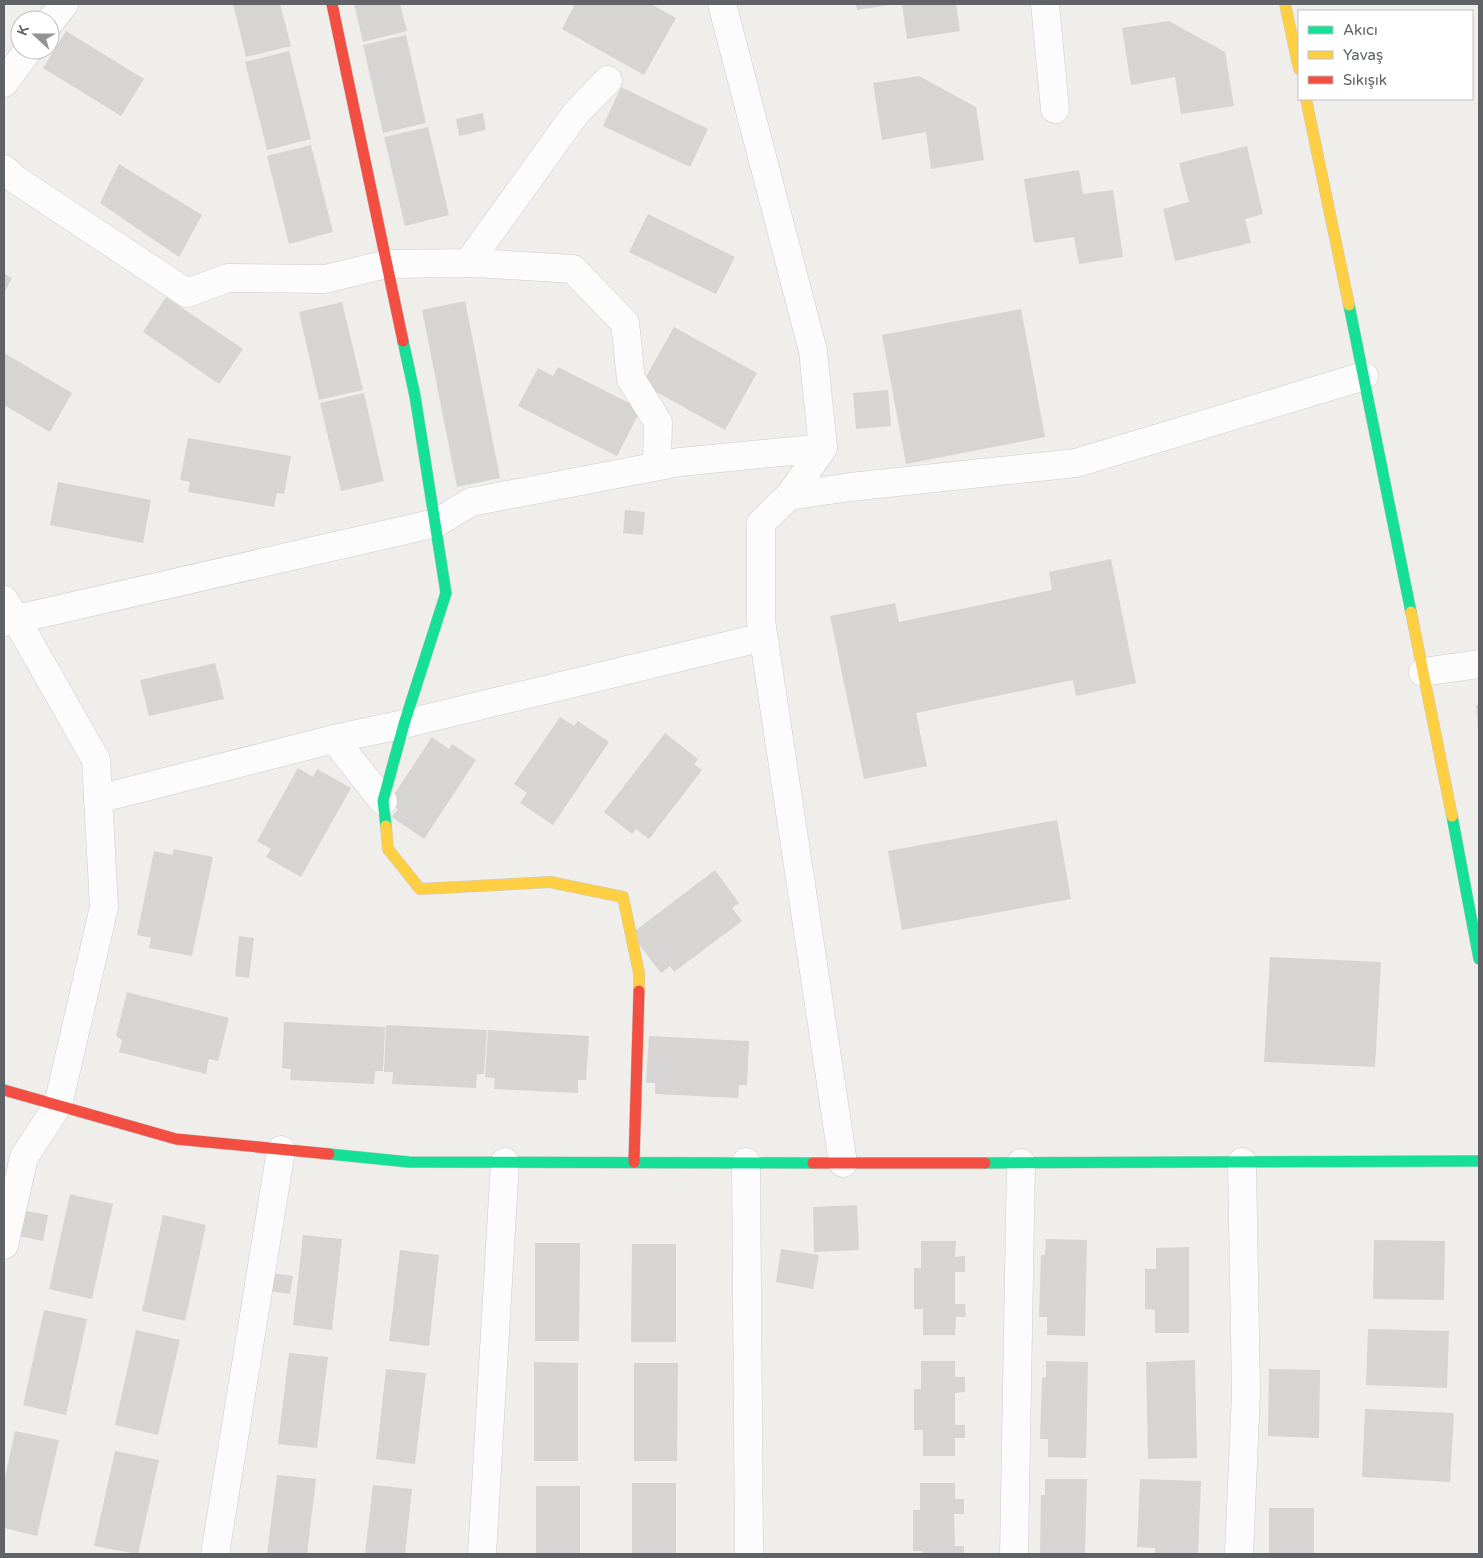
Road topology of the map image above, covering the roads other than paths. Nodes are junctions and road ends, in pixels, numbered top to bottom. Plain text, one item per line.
1 (332, 4) edge
2 (722, 4) edge
3 (1045, 4) edge
4 (1285, 4) edge
5 (20, 60) edge
6 (1298, 64) edge
7 (608, 80) dead end
8 (4, 82) edge
9 (1306, 100) edge
10 (1055, 109) dead end
11 (4, 169) edge
12 (468, 263) junction
13 (387, 264) junction
14 (1364, 376) junction
15 (823, 448) junction
16 (657, 466) junction
17 (789, 496) junction
18 (436, 523) junction
19 (8, 614) edge
20 (763, 637) junction
21 (1479, 664) edge
22 (1423, 672) junction
23 (404, 724) junction
24 (334, 739) junction
25 (98, 800) junction
26 (383, 801) junction
27 (1479, 959) edge
28 (4, 1090) edge
29 (58, 1105) junction
30 (281, 1150) junction
31 (1479, 1161) edge
32 (506, 1162) junction
33 (634, 1162) junction
34 (746, 1162) junction
35 (1242, 1162) junction
36 (843, 1163) junction
37 (1020, 1163) junction
38 (4, 1245) edge
39 (215, 1554) edge
40 (482, 1554) edge
41 (750, 1554) edge
42 (1014, 1554) edge
43 (1239, 1554) edge

1 - 13 street
2 - 15 street
3 - 10 street
4 - 6 street
5 - 8 street
7 - 12 street
9 - 14 street
11 - 13 street
12 - 13 street
12 - 16 street
13 - 18 street
14 - 17 street
14 - 22 street
15 - 16 street
15 - 17 street
16 - 18 street
17 - 20 street
18 - 19 street
18 - 23 street
19 - 25 street
20 - 23 street
20 - 36 street
21 - 22 street
22 - 27 street
23 - 24 street
23 - 26 street
24 - 25 street
24 - 26 street
25 - 29 street
26 - 33 street
28 - 29 street
29 - 30 street
29 - 38 street
30 - 32 street
30 - 39 street
31 - 35 street
32 - 33 street
32 - 40 street
33 - 34 street
34 - 36 street
34 - 41 street
35 - 37 street
35 - 43 street
36 - 37 street
37 - 42 street

